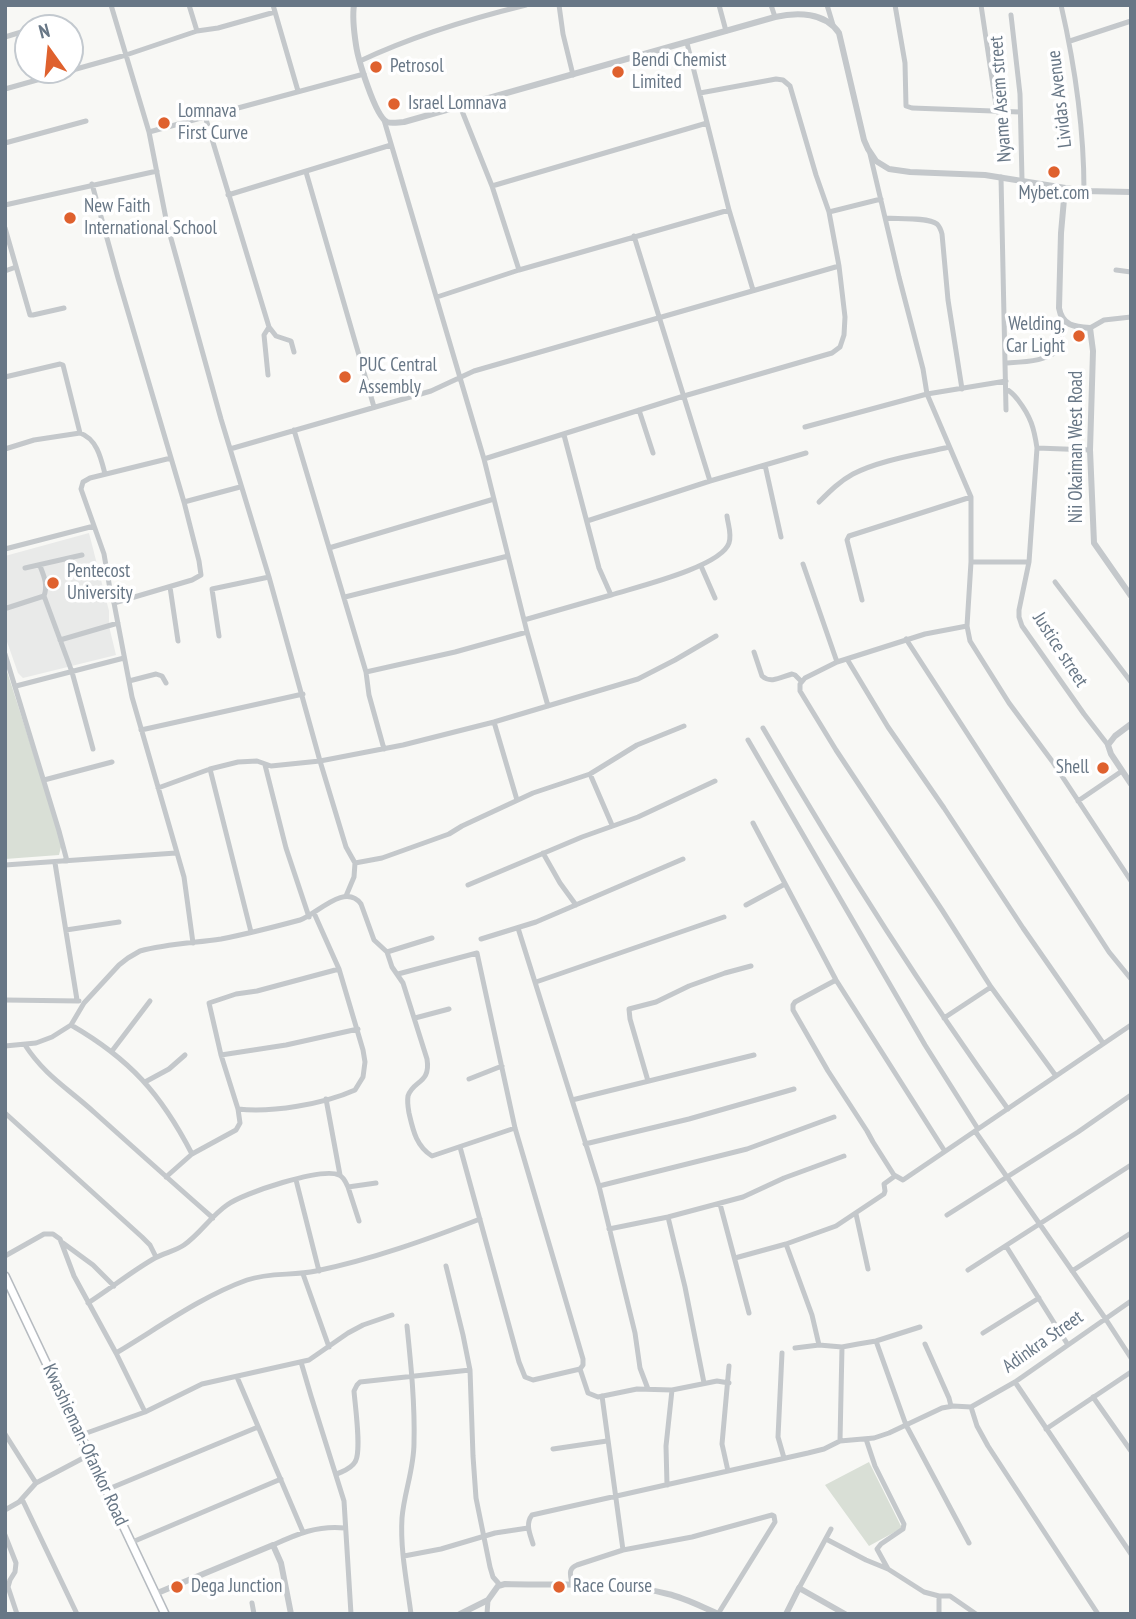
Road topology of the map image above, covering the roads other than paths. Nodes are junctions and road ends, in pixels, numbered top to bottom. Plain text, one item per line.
1 (111, 5) edge
2 (189, 5) edge
3 (354, 5) edge
4 (526, 5) edge
5 (559, 5) edge
6 (719, 5) edge
7 (771, 5) edge
8 (827, 5) edge
9 (895, 5) edge
10 (981, 5) edge
11 (1061, 5) edge
12 (274, 9) edge
13 (1011, 15) dead end
14 (775, 17) junction
15 (1131, 21) edge
16 (833, 25) junction
17 (197, 31) junction
18 (726, 31) junction
19 (1070, 41) junction
20 (687, 43) junction
21 (126, 55) junction
22 (360, 61) junction
23 (84, 67) edge
24 (364, 74) junction
25 (573, 75) junction
26 (22, 84) edge
27 (5, 89) edge
28 (298, 90) junction
29 (700, 93) junction
30 (460, 106) junction
31 (997, 112) junction
32 (1020, 112) junction
33 (205, 116) junction
34 (384, 120) junction
35 (86, 121) dead end
36 (707, 123) junction
37 (149, 132) junction
38 (5, 143) edge
39 (391, 145) junction
40 (870, 154) junction
41 (157, 171) junction
42 (306, 172) junction
43 (1001, 177) junction
44 (1022, 180) junction
45 (92, 184) junction
46 (492, 186) junction
47 (1065, 188) junction
48 (1084, 191) junction
49 (1131, 192) edge
50 (228, 195) junction
51 (881, 199) junction
52 (5, 205) edge
53 (729, 210) junction
54 (829, 212) junction
55 (886, 218) junction
56 (5, 228) edge
57 (634, 236) junction
58 (839, 266) junction
59 (16, 267) junction
60 (519, 270) junction
61 (1116, 270) dead end
62 (5, 271) edge
63 (1131, 272) edge
64 (752, 290) junction
65 (437, 297) junction
66 (64, 308) dead end
67 (659, 317) junction
68 (1131, 317) edge
69 (1062, 318) junction
70 (269, 327) junction
71 (1090, 328) junction
72 (294, 352) dead end
73 (1006, 363) junction
74 (268, 375) dead end
75 (461, 376) junction
76 (5, 377) edge
77 (1006, 381) junction
78 (1006, 388) junction
79 (962, 389) junction
80 (927, 394) junction
81 (684, 396) junction
82 (374, 407) junction
83 (639, 410) junction
84 (1006, 410) dead end
85 (805, 427) dead end
86 (294, 430) junction
87 (80, 433) junction
88 (565, 435) junction
89 (949, 447) junction
90 (1037, 448) junction
91 (5, 449) edge
92 (230, 449) junction
93 (1090, 450) junction
94 (653, 453) dead end
95 (806, 453) dead end
96 (171, 458) junction
97 (484, 459) junction
98 (765, 465) junction
99 (105, 474) junction
100 (710, 481) junction
101 (240, 486) junction
102 (971, 498) junction
103 (494, 499) junction
104 (184, 502) junction
105 (819, 502) dead end
106 (727, 516) dead end
107 (587, 521) junction
108 (94, 526) junction
109 (781, 537) dead end
110 (329, 548) junction
111 (5, 549) edge
112 (82, 555) dead end
113 (508, 556) junction
114 (971, 562) junction
115 (1028, 562) junction
116 (803, 564) dead end
117 (40, 566) junction
118 (701, 566) junction
119 (25, 568) dead end
120 (269, 577) junction
121 (1055, 582) dead end
122 (170, 587) junction
123 (611, 595) junction
124 (44, 596) junction
125 (1131, 596) edge
126 (345, 597) junction
127 (715, 598) dead end
128 (862, 600) dead end
129 (114, 603) junction
130 (7, 608) dead end
131 (524, 620) junction
132 (118, 623) junction
133 (967, 626) junction
134 (527, 632) junction
135 (219, 636) dead end
136 (716, 636) dead end
137 (906, 639) junction
138 (60, 640) junction
139 (178, 641) dead end
140 (754, 652) dead end
141 (5, 654) edge
142 (124, 658) junction
143 (847, 659) junction
144 (837, 663) junction
145 (72, 672) junction
146 (366, 672) junction
147 (128, 681) junction
148 (802, 681) junction
149 (1131, 682) edge
150 (166, 683) dead end
151 (16, 686) junction
152 (303, 694) junction
153 (548, 706) junction
154 (494, 722) junction
155 (1131, 724) edge
156 (684, 726) dead end
157 (763, 729) dead end
158 (141, 730) junction
159 (748, 740) dead end
160 (1108, 745) junction
161 (93, 749) dead end
162 (384, 749) junction
163 (320, 761) junction
164 (113, 762) dead end
165 (265, 765) junction
166 (210, 769) junction
167 (1122, 771) junction
168 (590, 774) junction
169 (44, 780) junction
170 (715, 781) dead end
171 (1131, 784) edge
172 (158, 788) junction
173 (517, 800) junction
174 (1078, 801) junction
175 (753, 823) dead end
176 (612, 825) junction
177 (176, 853) junction
178 (543, 853) junction
179 (683, 859) dead end
180 (67, 861) junction
181 (55, 863) junction
182 (355, 863) junction
183 (5, 865) edge
184 (1131, 881) edge
185 (785, 884) junction
186 (468, 885) dead end
187 (346, 896) junction
188 (576, 905) junction
189 (746, 905) dead end
190 (311, 915) junction
191 (724, 917) dead end
192 (119, 922) dead end
193 (517, 928) junction
194 (66, 930) junction
195 (251, 932) junction
196 (432, 938) dead end
197 (481, 939) dead end
198 (193, 943) junction
199 (387, 952) junction
200 (751, 966) dead end
201 (340, 969) junction
202 (398, 974) junction
203 (1131, 979) edge
204 (836, 980) junction
205 (536, 982) junction
206 (991, 987) junction
207 (5, 1000) edge
208 (77, 1000) junction
209 (150, 1002) dead end
210 (84, 1003) junction
211 (449, 1009) dead end
212 (415, 1017) junction
213 (944, 1018) junction
214 (71, 1024) junction
215 (1131, 1025) edge
216 (358, 1029) junction
217 (1103, 1043) junction
218 (25, 1045) junction
219 (5, 1046) edge
220 (111, 1051) junction
221 (185, 1055) dead end
222 (221, 1055) junction
223 (754, 1055) dead end
224 (502, 1066) junction
225 (1056, 1076) junction
226 (469, 1079) dead end
227 (648, 1081) junction
228 (145, 1082) junction
229 (794, 1089) dead end
230 (1131, 1095) edge
231 (326, 1099) junction
232 (572, 1100) junction
233 (238, 1109) junction
234 (1008, 1109) junction
235 (5, 1112) edge
236 (834, 1118) dead end
237 (12, 1119) junction
238 (5, 1125) edge
239 (515, 1128) junction
240 (977, 1130) junction
241 (585, 1144) junction
242 (460, 1147) junction
243 (944, 1150) junction
244 (192, 1154) junction
245 (844, 1156) dead end
246 (1131, 1166) edge
247 (340, 1175) junction
248 (166, 1177) junction
249 (894, 1177) junction
250 (1007, 1178) junction
251 (296, 1180) junction
252 (376, 1183) dead end
253 (599, 1186) junction
254 (348, 1187) junction
255 (720, 1204) junction
256 (856, 1214) junction
257 (947, 1215) dead end
258 (668, 1217) junction
259 (213, 1218) junction
260 (480, 1219) junction
261 (359, 1221) dead end
262 (1040, 1224) junction
263 (609, 1229) junction
264 (1131, 1233) edge
265 (63, 1243) junction
266 (786, 1244) junction
267 (1006, 1246) junction
268 (5, 1256) edge
269 (156, 1257) junction
270 (735, 1258) junction
271 (446, 1266) dead end
272 (868, 1269) dead end
273 (968, 1270) dead end
274 (319, 1271) junction
275 (1072, 1271) junction
276 (303, 1274) junction
277 (5, 1276) edge
278 (114, 1286) junction
279 (1039, 1298) junction
280 (1131, 1301) edge
281 (88, 1303) junction
282 (749, 1313) dead end
283 (392, 1315) dead end
284 (1105, 1318) junction
285 (407, 1326) dead end
286 (920, 1327) dead end
287 (983, 1333) dead end
288 (876, 1341) junction
289 (925, 1344) dead end
290 (820, 1345) junction
291 (1068, 1345) junction
292 (842, 1346) junction
293 (329, 1347) junction
294 (795, 1348) dead end
295 (116, 1353) junction
296 (782, 1353) dead end
297 (1131, 1358) edge
298 (301, 1363) junction
299 (729, 1366) dead end
300 (580, 1369) junction
301 (470, 1370) junction
302 (1131, 1372) edge
303 (412, 1376) junction
304 (237, 1377) junction
305 (1015, 1381) junction
306 (729, 1383) junction
307 (704, 1384) junction
308 (648, 1389) junction
309 (672, 1390) junction
310 (601, 1396) junction
311 (1093, 1397) junction
312 (952, 1406) junction
313 (971, 1407) junction
314 (145, 1412) junction
315 (906, 1425) junction
316 (258, 1427) junction
317 (1046, 1429) junction
318 (5, 1434) edge
319 (81, 1436) junction
320 (866, 1439) junction
321 (607, 1441) junction
322 (839, 1441) junction
323 (554, 1449) dead end
324 (1131, 1451) edge
325 (89, 1455) junction
326 (783, 1458) junction
327 (728, 1471) junction
328 (337, 1474) junction
329 (281, 1479) junction
330 (36, 1483) junction
331 (667, 1485) junction
332 (106, 1490) junction
333 (616, 1496) junction
334 (22, 1499) junction
335 (5, 1510) edge
336 (345, 1528) junction
337 (528, 1528) junction
338 (831, 1529) dead end
339 (303, 1532) junction
340 (5, 1535) edge
341 (485, 1536) junction
342 (826, 1539) junction
343 (130, 1543) junction
344 (969, 1543) dead end
345 (273, 1545) junction
346 (533, 1545) dead end
347 (623, 1550) junction
348 (1131, 1554) edge
349 (404, 1556) junction
350 (888, 1569) junction
351 (500, 1585) junction
352 (572, 1585) junction
353 (799, 1588) junction
354 (155, 1594) junction
355 (939, 1596) junction
356 (488, 1601) junction
357 (252, 1603) dead end
358 (17, 1614) edge
359 (77, 1614) edge
360 (165, 1614) edge
361 (254, 1614) edge
362 (292, 1614) edge
363 (351, 1614) edge
364 (411, 1614) edge
365 (460, 1614) edge
366 (488, 1614) edge
367 (718, 1614) edge
368 (786, 1614) edge
369 (845, 1614) edge
370 (939, 1614) edge
371 (976, 1614) edge
372 (1098, 1614) edge

1 - 21 street
2 - 17 street
3 - 22 street
4 - 22 street
5 - 25 street
6 - 18 street
7 - 14 street
8 - 16 street
9 - 31 street
10 - 31 street
11 - 19 street, Lividas Avenue
12 - 17 street
12 - 28 street
13 - 32 street, Nyame Asem street
14 - 16 street
14 - 18 street
15 - 19 street
16 - 40 street
17 - 21 street
18 - 20 street
19 - 48 street, Lividas Avenue
20 - 25 street
20 - 29 street
21 - 23 street
21 - 37 street
22 - 24 street
24 - 28 street
24 - 34 street
25 - 30 street
26 - 27 street
28 - 33 street
29 - 36 street
29 - 54 street
30 - 34 street
30 - 46 street
31 - 32 street
32 - 44 street, Nyame Asem street
33 - 37 street
33 - 50 street
34 - 39 street
35 - 38 street
36 - 46 street
36 - 53 street
37 - 41 street
39 - 42 street
39 - 65 street
40 - 43 street
40 - 51 street
41 - 45 street
41 - 92 street
42 - 50 street
42 - 82 street
43 - 44 street
43 - 73 street
44 - 47 street
45 - 52 street
45 - 96 street
46 - 60 street
47 - 48 street
47 - 69 street
48 - 49 street
50 - 70 street
51 - 54 street
51 - 55 street
53 - 57 street
53 - 64 street
54 - 58 street
55 - 79 street
55 - 80 street
56 - 59 street
57 - 60 street
57 - 67 street
58 - 64 street
58 - 81 street
59 - 62 street
59 - 66 street
60 - 65 street
61 - 63 street
64 - 67 street
65 - 75 street
67 - 75 street
67 - 81 street
68 - 71 street
69 - 71 street
69 - 73 street
70 - 72 street
70 - 74 street
71 - 93 street, Nii Okaiman West Road
73 - 77 street
75 - 82 street
75 - 97 street
76 - 87 street
77 - 78 street
77 - 79 street
78 - 84 street
78 - 90 street, Justice street
79 - 80 street
80 - 85 street
80 - 89 street
81 - 83 street
81 - 100 street
82 - 86 street
83 - 88 street
83 - 94 street
86 - 92 street
86 - 110 street
87 - 91 street
87 - 99 street
88 - 97 street
88 - 107 street
89 - 102 street
89 - 105 street
90 - 93 street
90 - 115 street, Justice street
92 - 101 street
93 - 125 street, Nii Okaiman West Road
95 - 98 street
96 - 99 street
96 - 104 street
97 - 103 street
98 - 100 street
98 - 109 street
99 - 108 street
100 - 107 street
101 - 104 street
101 - 120 street
102 - 114 street
102 - 128 street
103 - 110 street
103 - 113 street
104 - 122 street
106 - 118 street
107 - 123 street
108 - 111 street
108 - 129 street
110 - 126 street
112 - 117 street
113 - 126 street
113 - 131 street
114 - 115 street
114 - 133 street
115 - 160 street, Justice street
116 - 144 street
117 - 119 street
117 - 124 street
118 - 123 street
118 - 127 street
120 - 135 street
120 - 152 street
121 - 149 street
122 - 129 street
122 - 139 street
123 - 131 street
124 - 130 street
124 - 138 street
126 - 146 street
129 - 132 street
131 - 134 street
132 - 138 street
132 - 142 street
133 - 137 street
133 - 174 street
134 - 146 street
134 - 153 street
136 - 153 street
137 - 143 street
137 - 203 street
138 - 145 street
140 - 148 street
141 - 151 street
142 - 145 street
142 - 147 street
143 - 144 street
143 - 217 street
144 - 148 street
145 - 151 street
145 - 161 street
146 - 162 street
147 - 150 street
147 - 158 street
148 - 206 street
151 - 169 street
152 - 158 street
152 - 163 street
153 - 154 street
154 - 162 street
154 - 173 street
155 - 160 street
156 - 168 street
157 - 213 street
158 - 172 street
159 - 240 street
160 - 167 street
162 - 163 street
163 - 165 street
163 - 182 street
164 - 169 street
165 - 166 street
165 - 190 street
166 - 172 street
166 - 195 street
167 - 171 street
167 - 174 street
168 - 173 street
168 - 176 street
169 - 180 street
170 - 176 street
172 - 177 street
173 - 182 street
174 - 184 street
175 - 185 street
176 - 178 street
177 - 180 street
177 - 198 street
178 - 186 street
178 - 188 street
179 - 188 street
180 - 181 street
181 - 183 street
181 - 194 street
182 - 187 street
185 - 189 street
185 - 204 street
187 - 190 street
187 - 199 street
188 - 193 street
190 - 195 street
190 - 201 street
191 - 205 street
192 - 194 street
193 - 197 street
193 - 205 street
194 - 208 street
195 - 198 street
196 - 199 street
198 - 210 street
199 - 202 street
200 - 227 street
201 - 216 street
201 - 222 street
202 - 212 street
202 - 224 street
204 - 243 street
204 - 249 street
205 - 232 street
206 - 213 street
206 - 225 street
207 - 208 street
208 - 210 street
209 - 220 street
210 - 214 street
211 - 212 street
212 - 242 street
213 - 234 street
214 - 218 street
214 - 220 street
215 - 217 street
216 - 222 street
216 - 231 street
217 - 225 street
218 - 219 street
218 - 248 street
220 - 228 street
221 - 228 street
222 - 233 street
223 - 227 street
224 - 226 street
224 - 239 street
225 - 234 street
227 - 232 street
228 - 244 street
229 - 241 street
230 - 250 street
231 - 233 street
231 - 247 street
232 - 241 street
233 - 244 street
234 - 240 street
235 - 237 street
236 - 253 street
237 - 238 street
237 - 269 street
239 - 242 street
239 - 300 street
240 - 243 street
240 - 250 street
241 - 253 street
242 - 260 street
243 - 249 street
244 - 248 street
245 - 255 street
246 - 262 street
247 - 251 street
247 - 254 street
248 - 259 street
249 - 256 street
250 - 257 street
250 - 262 street
251 - 259 street
251 - 274 street
252 - 254 street
253 - 263 street
254 - 261 street
255 - 258 street
255 - 270 street
256 - 266 street
256 - 272 street
258 - 263 street
258 - 307 street
259 - 269 street
260 - 274 street
260 - 300 street
262 - 267 street
262 - 275 street
263 - 308 street
264 - 275 street
265 - 268 street
265 - 278 street
265 - 281 street
266 - 270 street
266 - 290 street
267 - 273 street
267 - 279 street
269 - 278 street
270 - 282 street
271 - 301 street
274 - 276 street
275 - 284 street
276 - 293 street
276 - 295 street
277 - 319 main road, Kwashieman-Ofankor Road
278 - 281 street
279 - 287 street
279 - 291 street
280 - 284 street, Adinkra Street
281 - 295 street
283 - 293 street
284 - 291 street, Adinkra Street
284 - 297 street
285 - 303 street
286 - 288 street
288 - 292 street
288 - 315 street
289 - 312 street
290 - 292 street
290 - 294 street
291 - 305 street, Adinkra Street
292 - 322 street
293 - 298 street
295 - 314 street
296 - 326 street
298 - 304 street
298 - 328 street
299 - 306 street
300 - 310 street
301 - 303 street
301 - 341 street
302 - 311 street
303 - 328 street
303 - 349 street
304 - 314 street
304 - 316 street
305 - 313 street, Adinkra Street
305 - 317 street
306 - 307 street
306 - 327 street
307 - 309 street
308 - 309 street
308 - 310 street
309 - 331 street
310 - 321 street
311 - 317 street
311 - 324 street
312 - 313 street
312 - 315 street
313 - 372 street
314 - 319 street
315 - 320 street
315 - 344 street
316 - 329 street
316 - 332 street
317 - 348 street
318 - 330 street
319 - 325 main road, Kwashieman-Ofankor Road
320 - 322 street
320 - 350 street
321 - 323 street
321 - 333 street
322 - 326 street
325 - 330 street
325 - 332 main road, Kwashieman-Ofankor Road
326 - 327 street
327 - 331 street
328 - 336 street
329 - 339 street
329 - 343 street
330 - 334 street
331 - 333 street
332 - 343 main road, Kwashieman-Ofankor Road
333 - 337 street
333 - 347 street
334 - 335 street
334 - 359 street
336 - 339 street
336 - 363 street
337 - 341 street
337 - 346 street
338 - 342 street
339 - 345 street
340 - 358 street
341 - 349 street
341 - 351 street
342 - 350 street
342 - 353 street
343 - 354 main road, Kwashieman-Ofankor Road
345 - 354 street
345 - 362 street
347 - 352 street
347 - 367 street
349 - 364 street
350 - 355 street
351 - 352 street
351 - 356 street
352 - 367 street
353 - 368 street
353 - 369 street
354 - 360 main road, Kwashieman-Ofankor Road
355 - 370 street
355 - 371 street
356 - 365 street
356 - 366 street
357 - 361 street

